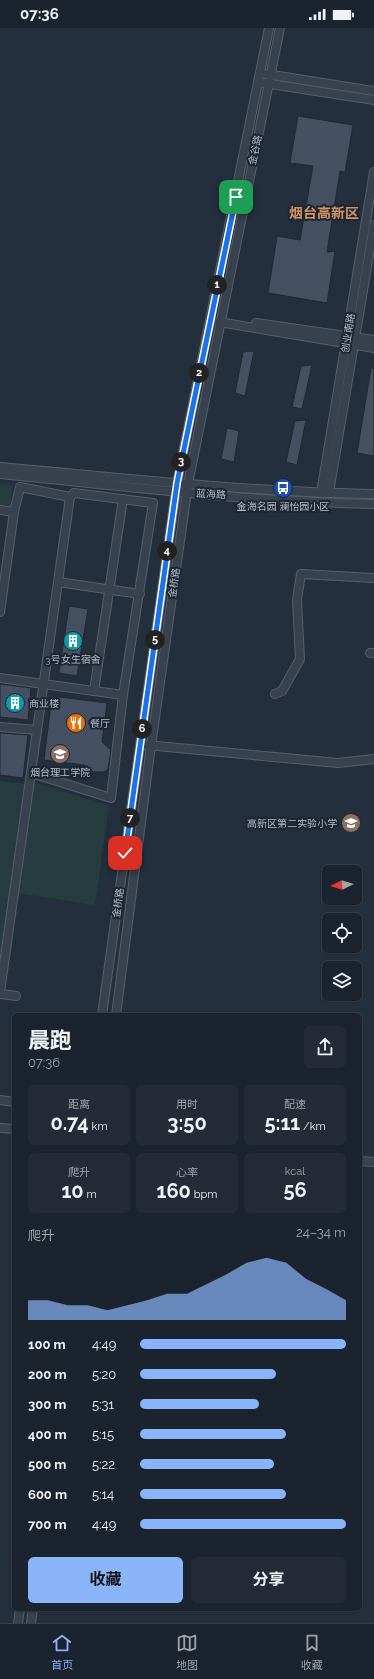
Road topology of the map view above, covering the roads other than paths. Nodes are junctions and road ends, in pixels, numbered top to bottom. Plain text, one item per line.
1 (270, 28) edge
2 (280, 28) edge
3 (261, 74) junction
4 (270, 75) junction
5 (259, 82) junction
6 (268, 84) junction
7 (374, 91) edge
8 (374, 100) edge
9 (374, 172) edge
10 (374, 225) edge
11 (220, 320) junction
12 (350, 340) junction
13 (374, 340) edge
14 (374, 348) edge
15 (0, 467) edge
16 (0, 474) edge
17 (176, 487) junction
18 (187, 488) junction
19 (325, 493) junction
20 (374, 494) edge
21 (70, 497) junction
22 (122, 499) junction
23 (374, 504) edge
24 (0, 510) edge
25 (14, 512) junction
26 (374, 578) edge
27 (58, 582) junction
28 (140, 594) junction
29 (0, 612) edge
30 (0, 678) edge
31 (44, 684) junction
32 (94, 691) junction
33 (276, 694) dead end
34 (123, 695) junction
35 (0, 727) edge
36 (37, 730) junction
37 (140, 745) junction
38 (151, 746) junction
39 (374, 759) edge
40 (31, 772) junction
41 (0, 993) edge
42 (16, 996) dead end
43 (102, 1013) edge
44 (116, 1013) edge
45 (0, 1100) edge
46 (12, 1102) edge
47 (0, 1128) edge
48 (12, 1129) edge
49 (362, 1161) edge
50 (374, 1162) edge
51 (20, 1611) edge
52 (33, 1611) edge
53 (18, 1623) edge
54 (31, 1623) edge

1 - 3 street, 金谷路
2 - 4 street, 金谷路
3 - 4 street
3 - 5 street, 金谷路
4 - 6 street, 金谷路
4 - 7 street
5 - 6 street
5 - 17 street, 金谷路
6 - 8 street
6 - 11 street, 金谷路
9 - 12 street, 创业南路
10 - 12 street, 创业南路
11 - 12 street
11 - 18 street, 金谷路
12 - 13 street
12 - 14 street
12 - 19 street, 创业南路
15 - 17 street, 蓝海路
16 - 17 street, 蓝海路
17 - 18 street, 蓝海路
17 - 37 street, 金桥路
18 - 19 street, 蓝海路
18 - 23 street, 蓝海路
18 - 38 street, 金桥路
19 - 20 street, 蓝海路
21 - 22 street
21 - 25 street
21 - 27 street
22 - 28 street
22 - 32 street
24 - 25 street
25 - 29 street
26 - 33 street
27 - 28 street
27 - 31 street
28 - 34 street
30 - 31 street
31 - 32 street
31 - 36 street
32 - 34 street
34 - 40 street
35 - 36 street
36 - 40 street
37 - 38 street
37 - 43 street, 金桥路
38 - 39 street
38 - 44 street, 金桥路
40 - 41 street
41 - 42 street
45 - 46 street
47 - 48 street
49 - 50 street
51 - 53 street
52 - 54 street

